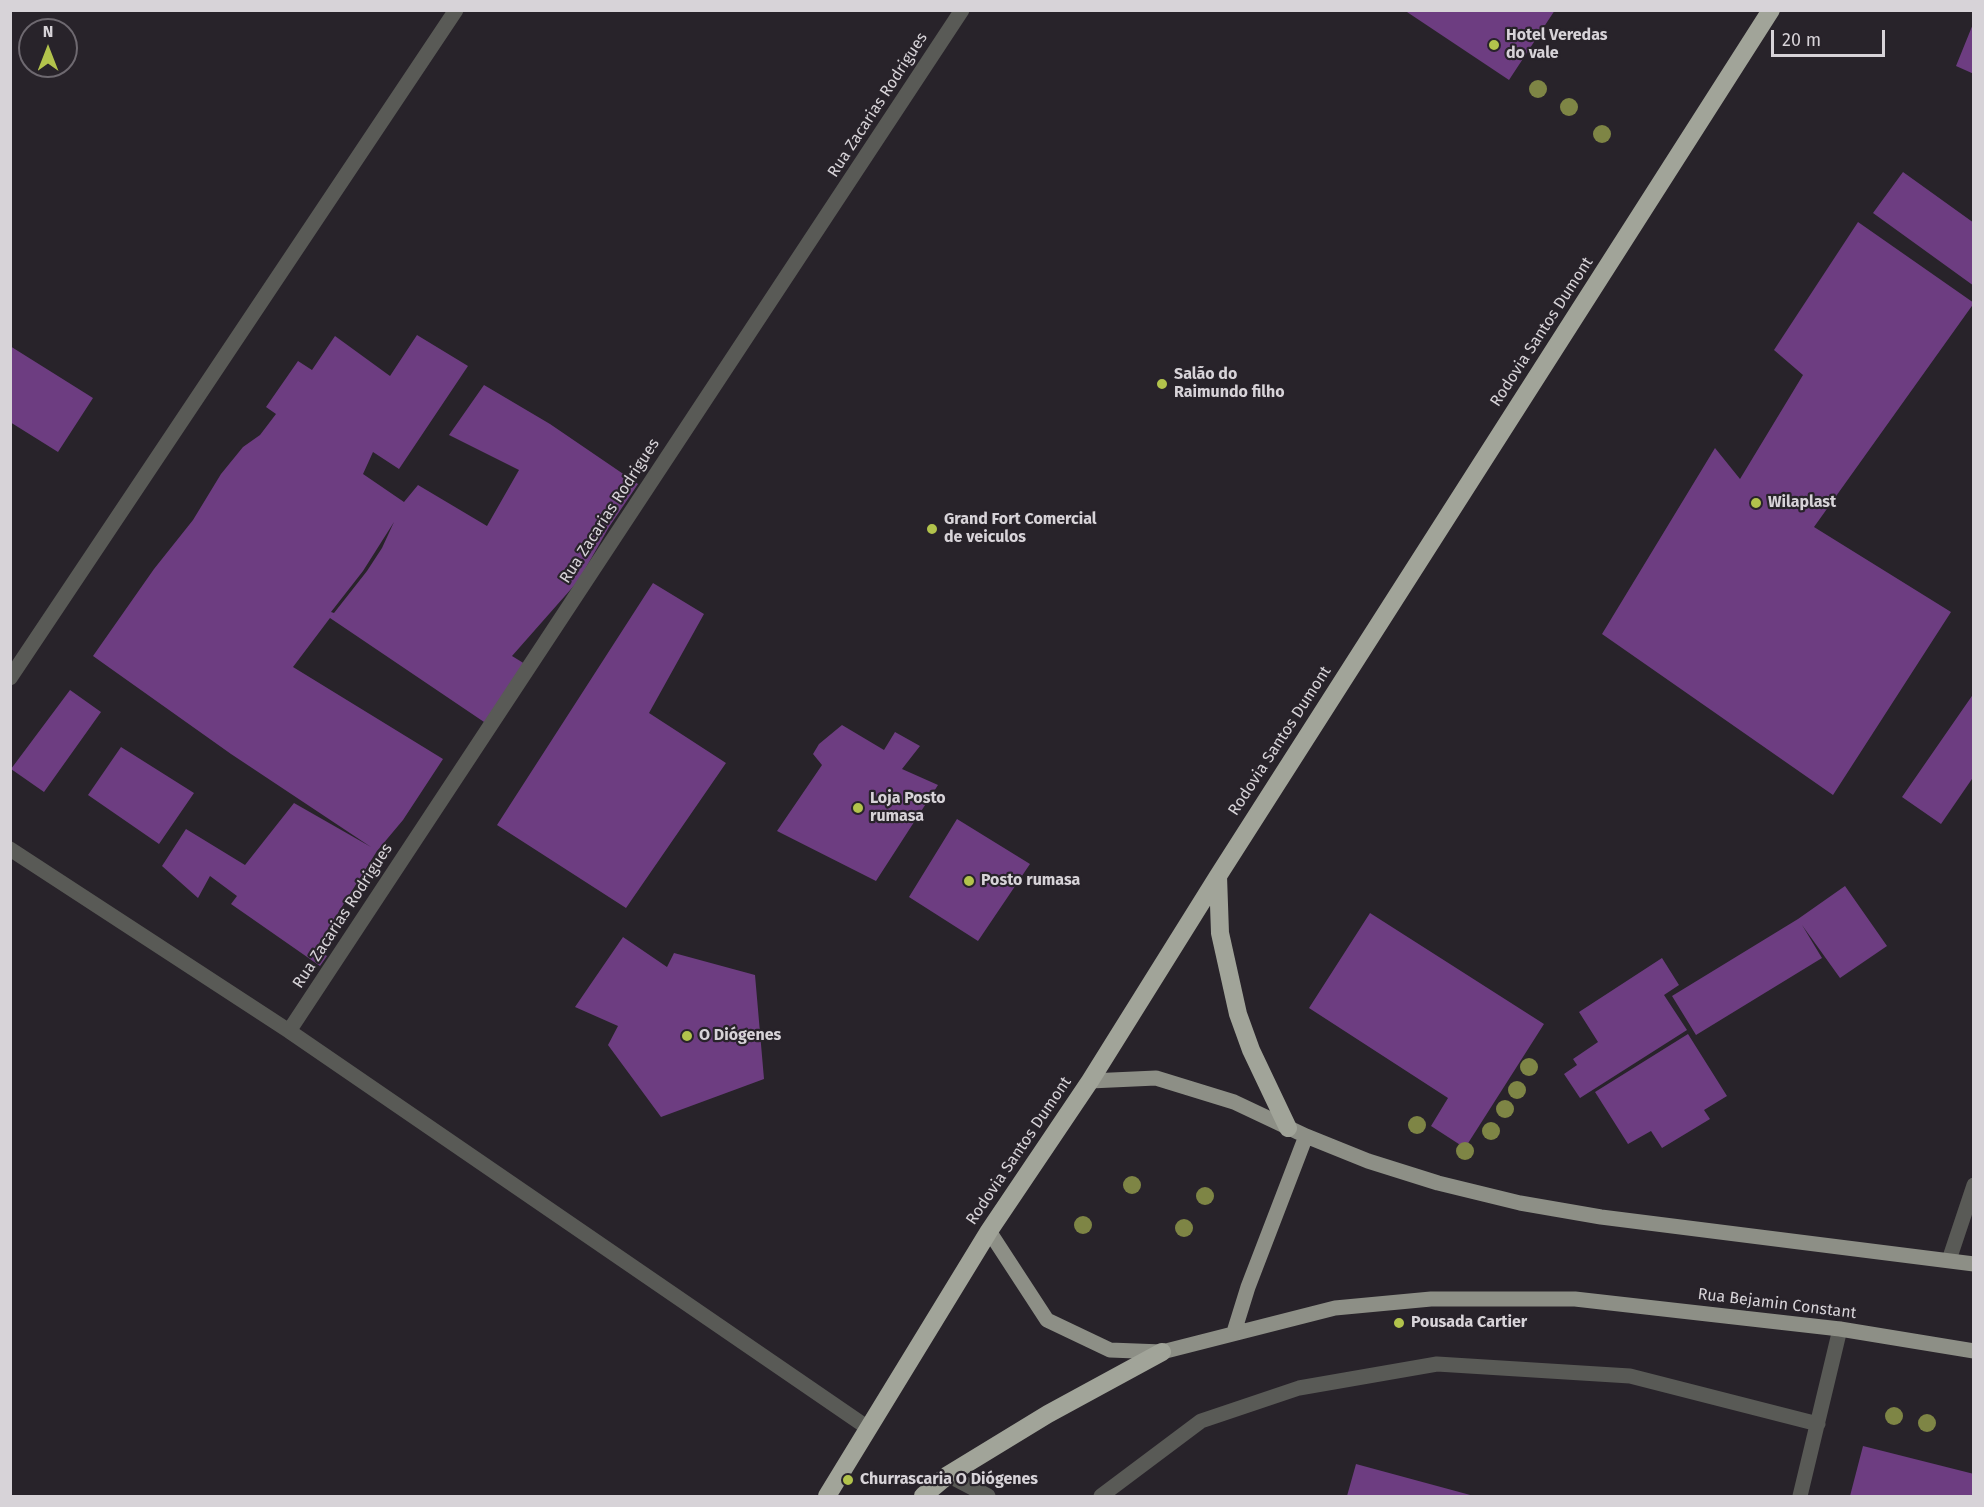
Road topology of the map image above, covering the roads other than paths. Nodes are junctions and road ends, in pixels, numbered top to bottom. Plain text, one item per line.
1 (456, 10) edge
2 (962, 10) edge
3 (1771, 10) edge
4 (10, 678) edge
5 (11, 850) edge
6 (1218, 876) junction
7 (289, 1031) junction
8 (1090, 1081) junction
9 (1288, 1128) junction
10 (1306, 1136) junction
11 (1974, 1185) edge
12 (989, 1231) junction
13 (1949, 1260) junction
14 (1974, 1264) edge
15 (1840, 1329) junction
16 (1234, 1332) junction
17 (1162, 1352) junction
18 (1974, 1352) edge
19 (1818, 1424) junction
20 (868, 1428) junction
21 (948, 1474) junction
22 (827, 1497) edge
23 (923, 1497) edge
24 (988, 1497) edge
25 (1101, 1497) edge
26 (1800, 1497) edge

1 - 4 street
2 - 7 street, Rua Zacarias Rodrigues
3 - 6 highway, Rodovia Santos Dumont
5 - 7 street
6 - 8 highway, Rodovia Santos Dumont
6 - 9 highway
7 - 20 street
8 - 9 main road
8 - 12 highway, Rodovia Santos Dumont
9 - 10 main road
10 - 13 main road
10 - 16 main road
11 - 13 street
12 - 17 main road, Rua Bejamin Constant
12 - 20 highway, Rodovia Santos Dumont
13 - 14 main road
15 - 16 main road, Rua Bejamin Constant
15 - 18 main road, Rua Bejamin Constant
15 - 19 street
16 - 17 main road, Rua Bejamin Constant
17 - 21 highway
19 - 25 street
19 - 26 street
20 - 22 highway, Rodovia Santos Dumont
21 - 23 highway
21 - 24 street

